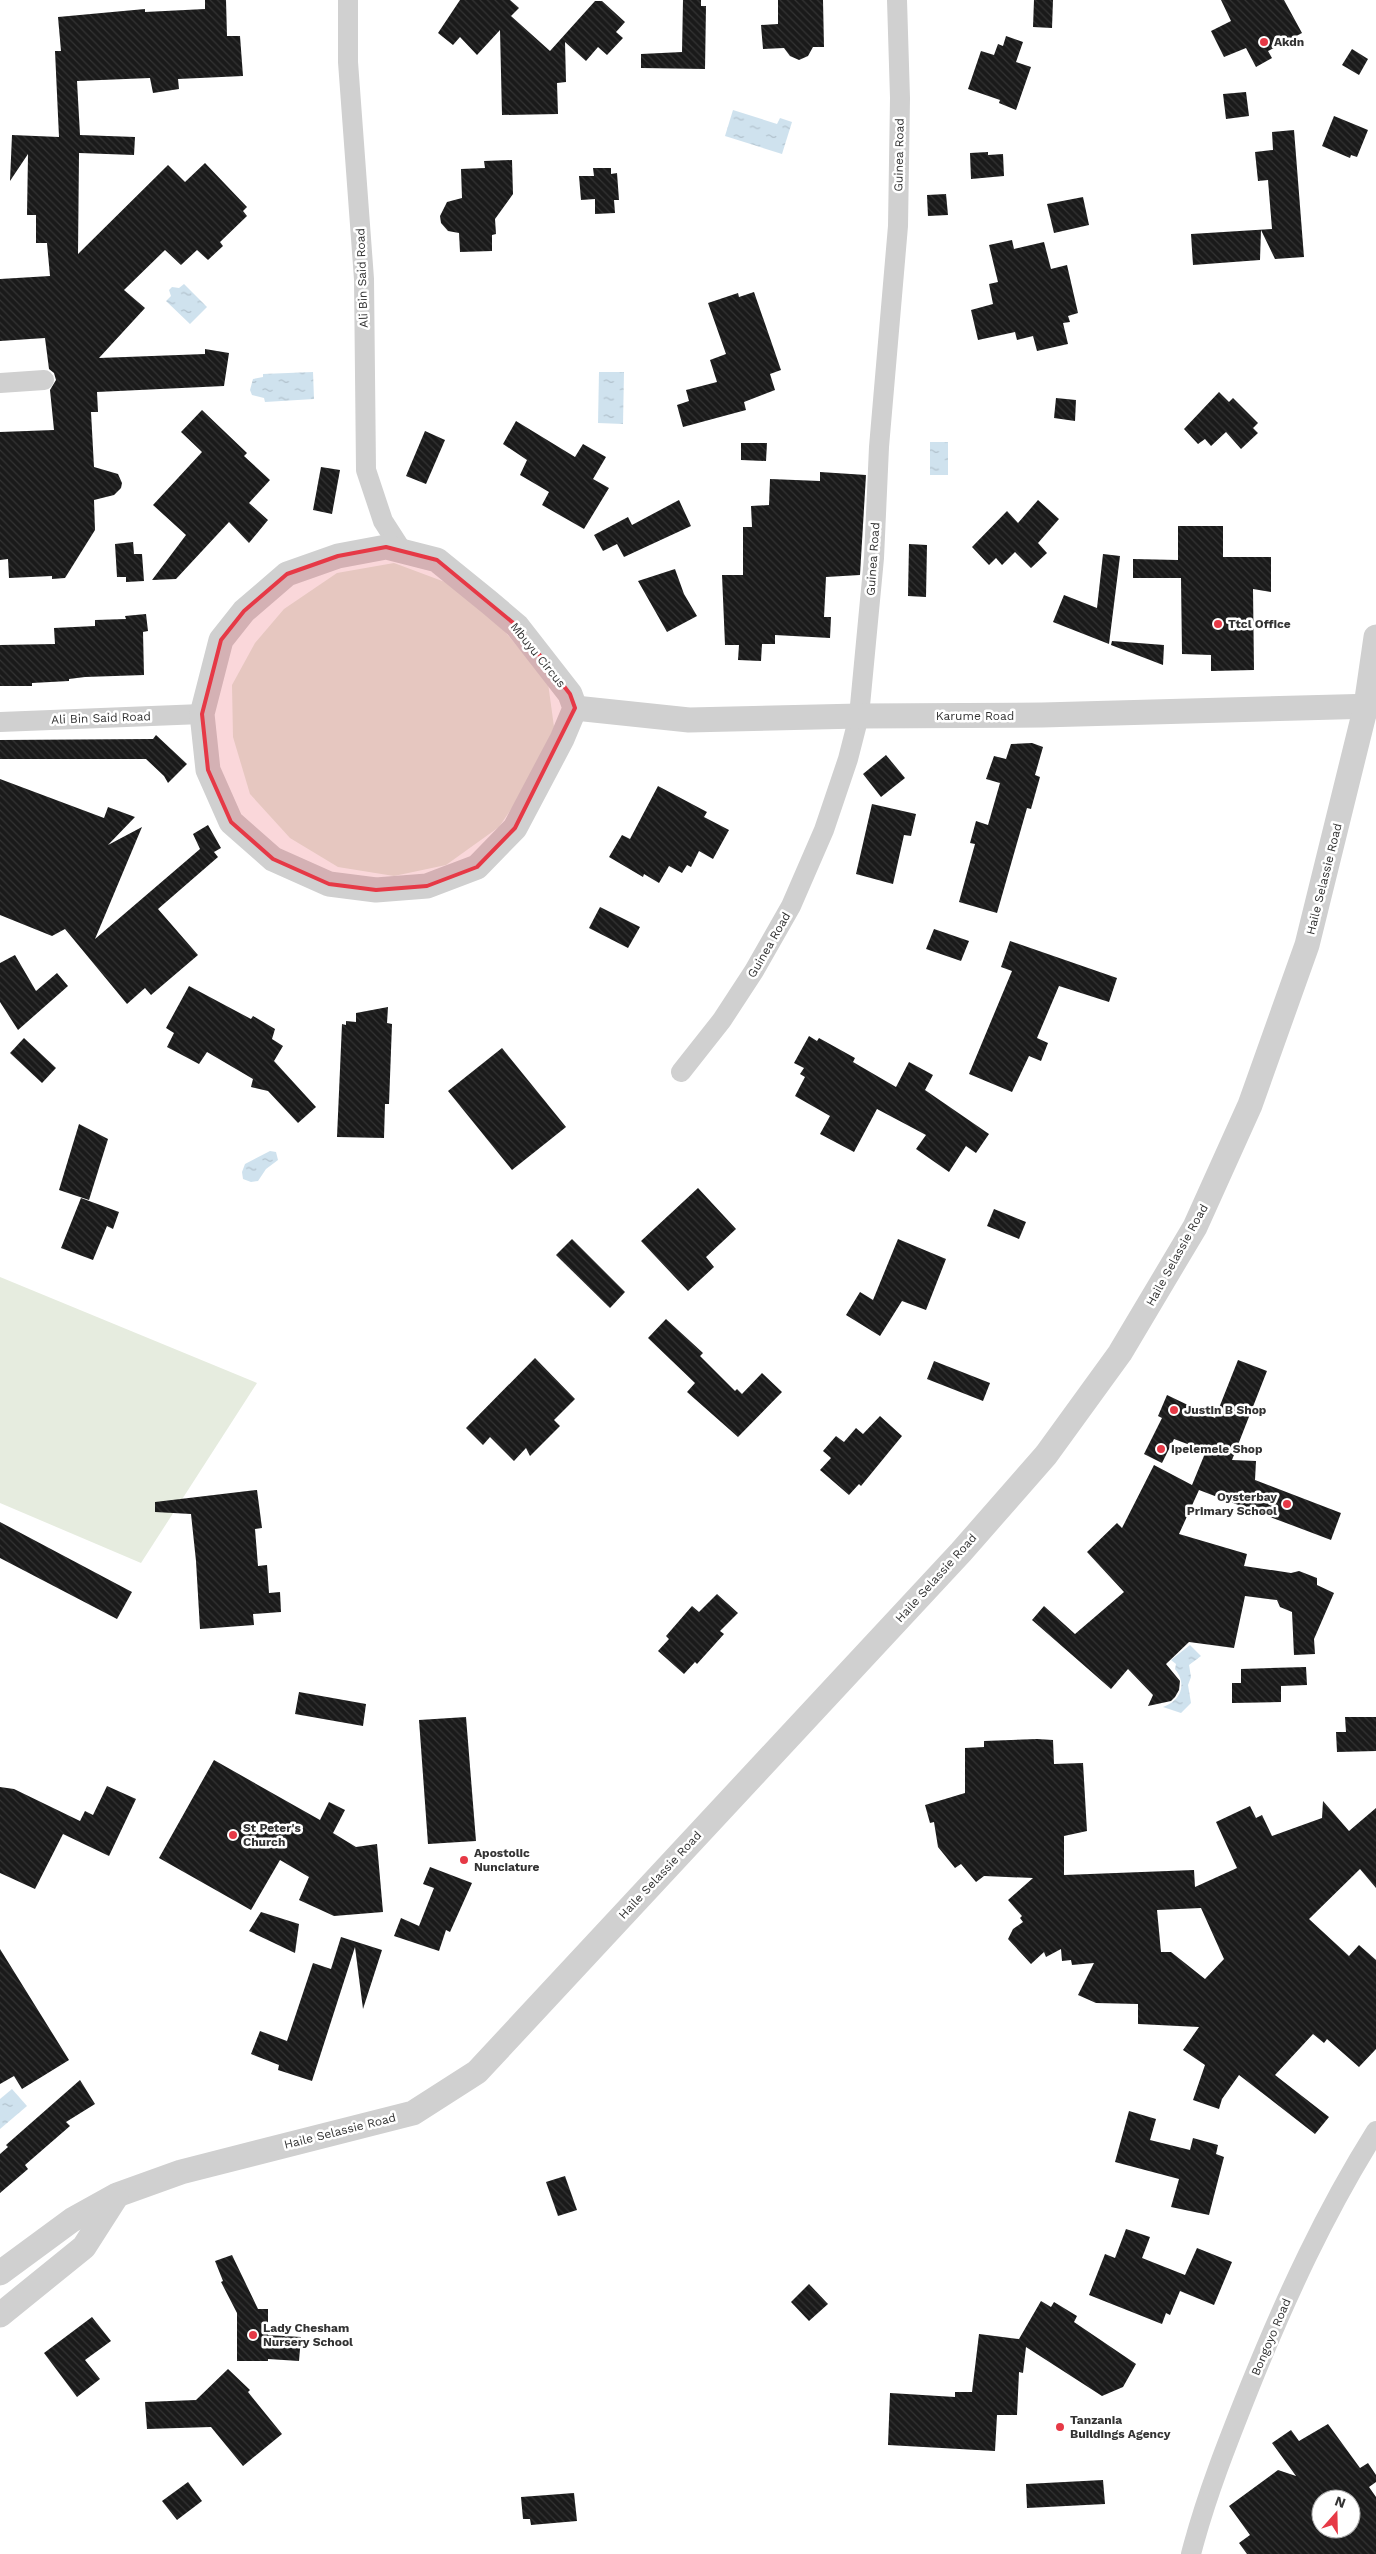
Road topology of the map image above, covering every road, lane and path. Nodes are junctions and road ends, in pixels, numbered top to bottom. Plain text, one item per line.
1 (348, 0) edge
2 (896, 0) edge
3 (44, 380) dead end
4 (0, 383) edge
5 (401, 550) junction
6 (1376, 637) edge
7 (1371, 706) edge
8 (575, 708) junction
9 (202, 714) junction
10 (859, 716) junction
11 (0, 722) edge
12 (681, 1072) dead end
13 (1376, 2131) edge
14 (117, 2195) junction
15 (0, 2273) edge
16 (0, 2315) edge
17 (1191, 2554) edge

1 - 5 street, Ali Bin Said Road
2 - 10 street, Guinea Road
3 - 4 street
5 - 8 street, Mbuyu Circus
5 - 9 street, Mbuyu Circus
6 - 7 street, Haile Selassie Road
7 - 10 street, Karume Road
7 - 14 street, Haile Selassie Road
8 - 9 street, Mbuyu Circus
8 - 10 street, Karume Road
9 - 11 street, Ali Bin Said Road
10 - 12 street, Guinea Road
13 - 17 street, Bongoyo Road
14 - 15 street, Haile Selassie Road
14 - 16 street

